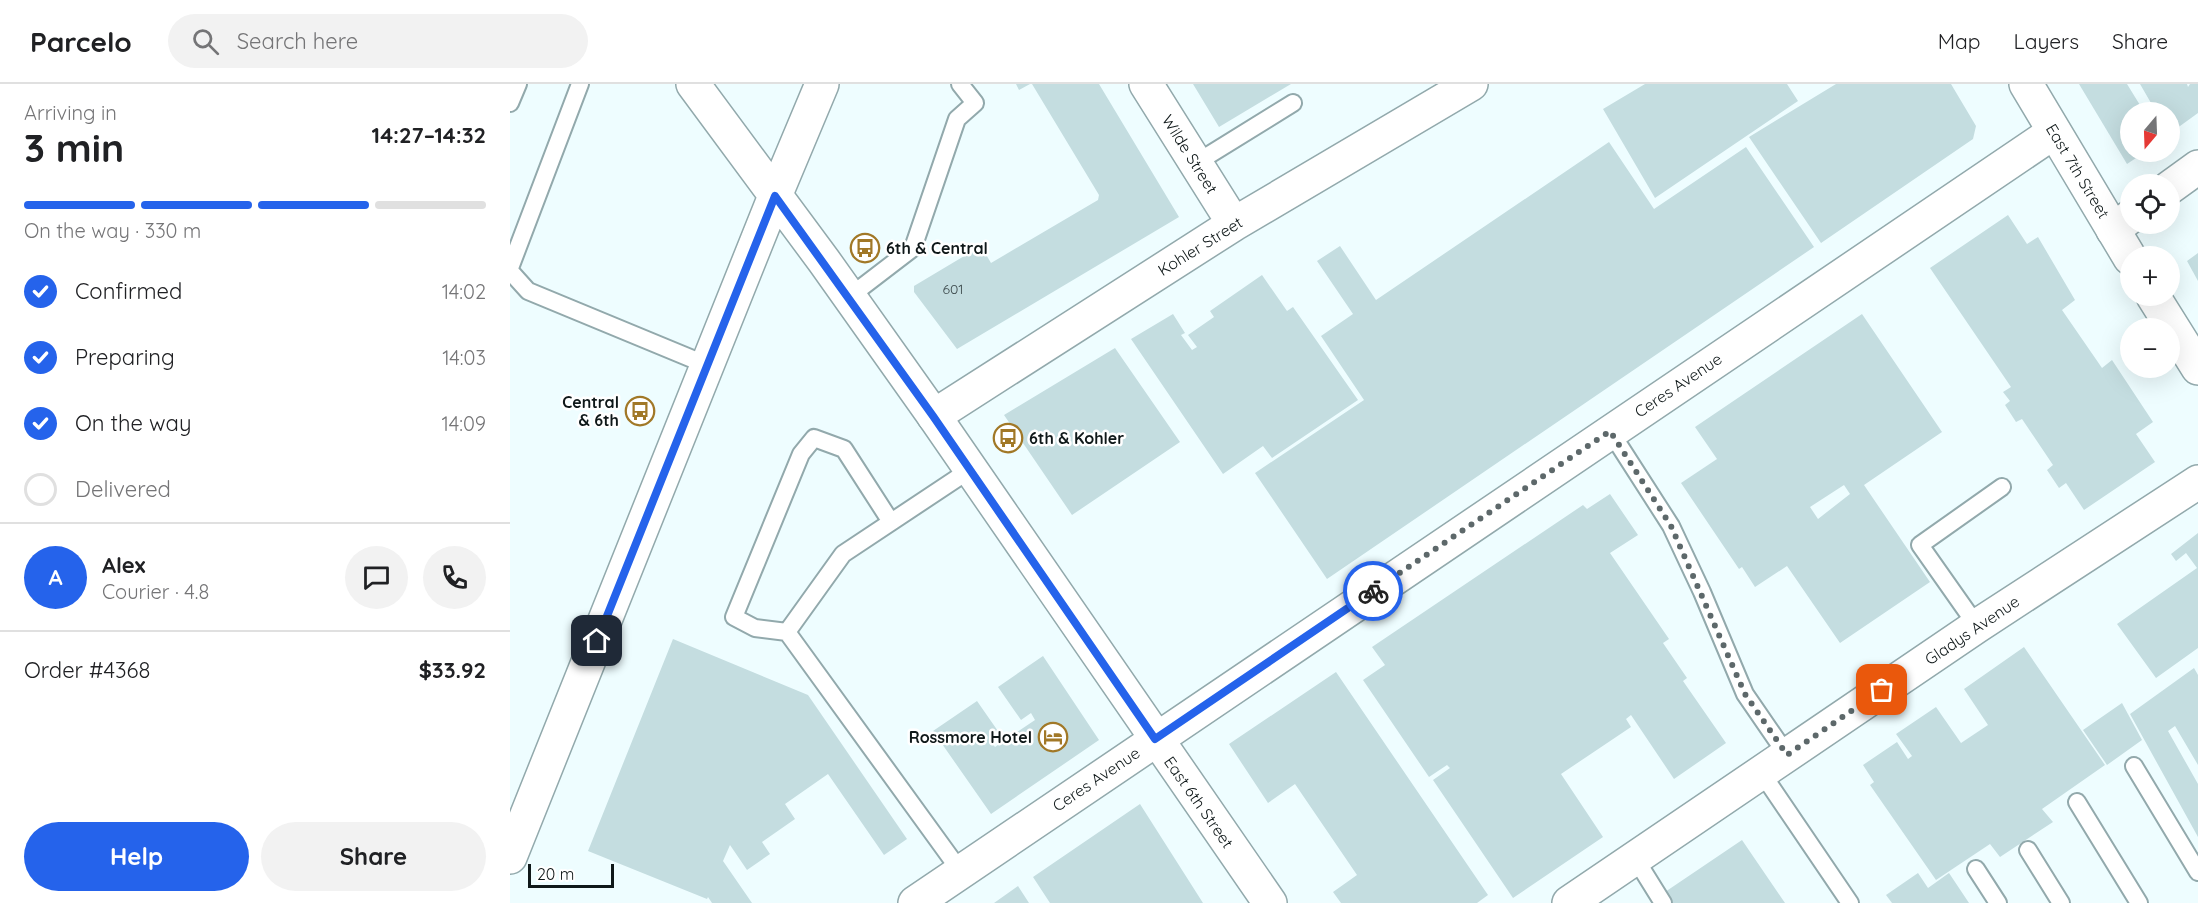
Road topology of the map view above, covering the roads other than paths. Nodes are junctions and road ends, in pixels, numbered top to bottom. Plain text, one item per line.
1 (518, 84) edge
2 (580, 84) edge
3 (693, 84) edge
4 (822, 84) edge
5 (960, 84) edge
6 (1146, 84) edge
7 (1471, 84) edge
8 (2026, 84) edge
9 (510, 103) edge
10 (1293, 103) dead end
11 (2054, 132) junction
12 (1196, 163) junction
13 (2198, 167) edge
14 (2180, 180) edge
15 (775, 196) junction
16 (2120, 223) edge
17 (1234, 224) junction
18 (510, 270) edge
19 (849, 297) junction
20 (2159, 306) edge
21 (707, 365) junction
22 (2198, 368) edge
23 (933, 416) junction
24 (1610, 431) junction
25 (970, 469) junction
26 (2198, 482) edge
27 (2002, 487) dead end
28 (891, 522) junction
29 (1977, 626) junction
30 (787, 632) junction
31 (1155, 739) junction
32 (1774, 764) junction
33 (2134, 766) dead end
34 (2077, 802) dead end
35 (2028, 850) dead end
36 (510, 857) edge
37 (1635, 858) junction
38 (1976, 869) dead end
39 (961, 872) junction
40 (2198, 872) edge
41 (915, 903) edge
42 (1270, 903) edge
43 (1569, 903) edge
44 (1663, 903) edge
45 (1850, 903) edge
46 (1998, 903) edge
47 (2061, 903) edge
48 (2139, 903) edge

1 - 9 lane
2 - 18 lane
3 - 15 street, East 6th Street
4 - 15 street
5 - 19 lane
6 - 12 street, Wilde Street
7 - 17 street, Kohler Street
8 - 11 street, East 7th Street
10 - 12 lane
11 - 16 street, East 7th Street
11 - 24 street, Ceres Avenue
12 - 17 street, Wilde Street
13 - 14 street
15 - 19 street, East 6th Street
15 - 21 street
17 - 23 street, Kohler Street
18 - 21 lane
19 - 23 street, East 6th Street
20 - 22 street
21 - 36 street
23 - 25 street, East 6th Street
24 - 31 street, Ceres Avenue
24 - 32 lane
25 - 28 lane
25 - 31 street, East 6th Street
26 - 29 street, Gladys Avenue
27 - 29 lane
28 - 30 lane
28 - 30 lane
29 - 32 street, Gladys Avenue
30 - 39 lane
31 - 39 street, Ceres Avenue
31 - 42 street, East 6th Street
32 - 37 street, Gladys Avenue
32 - 45 lane
33 - 40 lane
34 - 48 lane
35 - 47 lane
37 - 43 street, Gladys Avenue
37 - 44 lane
38 - 46 lane
39 - 41 street, Ceres Avenue

